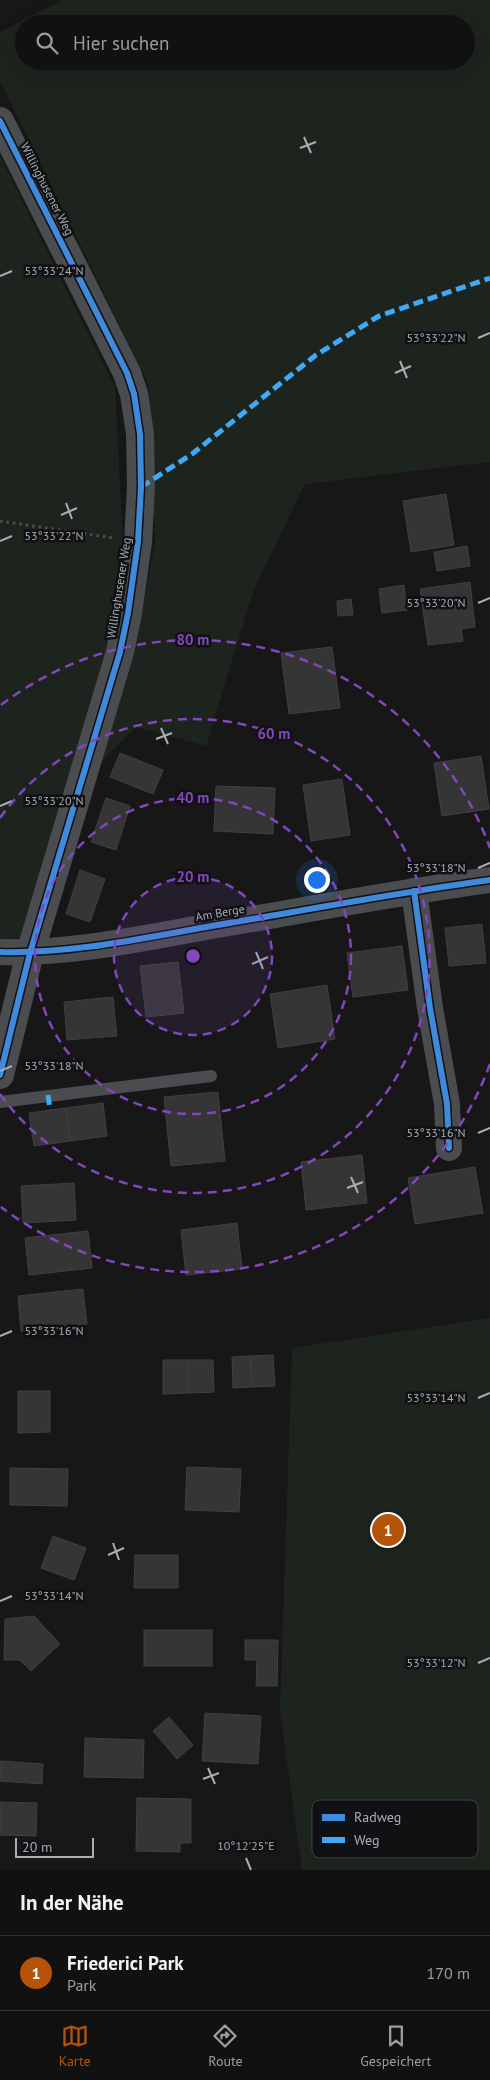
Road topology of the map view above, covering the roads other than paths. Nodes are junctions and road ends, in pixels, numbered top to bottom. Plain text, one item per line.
1 (0, 120) edge
2 (490, 880) edge
3 (414, 891) junction
4 (0, 952) edge
5 (30, 953) junction
6 (0, 1075) edge
7 (211, 1076) dead end
8 (0, 1102) edge
9 (449, 1148) dead end

1 - 5 street, Willinghusener Weg
2 - 3 street, Am Berge
3 - 5 street, Am Berge
3 - 9 street
4 - 5 street, Am Berge
5 - 6 street, Willinghusener Weg
7 - 8 lane

